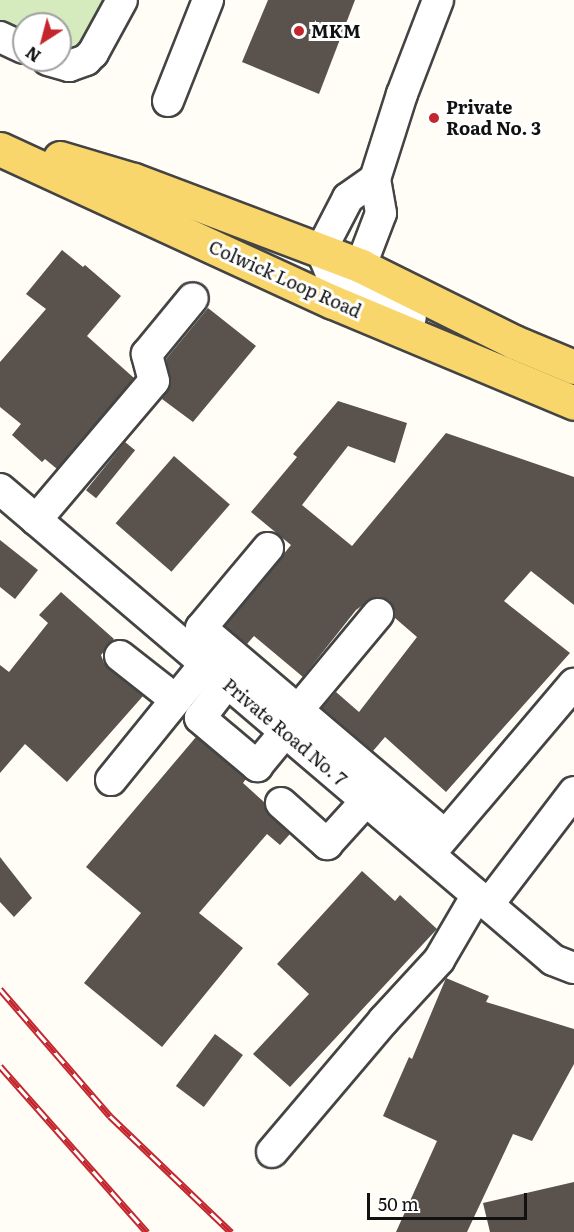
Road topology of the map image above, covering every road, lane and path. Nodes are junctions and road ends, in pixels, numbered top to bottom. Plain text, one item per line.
1 (122, 0) edge
2 (208, 0) edge
3 (438, 0) edge
4 (72, 65) edge
5 (168, 101) dead end
6 (0, 149) edge
7 (375, 179) junction
8 (321, 250) junction
9 (348, 287) junction
10 (193, 298) dead end
11 (574, 368) edge
12 (574, 391) edge
13 (574, 403) edge
14 (0, 489) edge
15 (36, 520) junction
16 (268, 548) dead end
17 (378, 614) dead end
18 (120, 656) dead end
19 (216, 673) junction
20 (574, 684) edge
21 (176, 700) junction
22 (292, 721) junction
23 (111, 780) dead end
24 (574, 792) edge
25 (366, 801) junction
26 (281, 803) dead end
27 (437, 845) junction
28 (483, 900) junction
29 (574, 968) edge
30 (272, 1152) dead end

1 - 4 street
2 - 5 street
3 - 7 street
6 - 8 main road, Colwick Loop Road
6 - 9 main road, Colwick Loop Road
7 - 8 street
7 - 9 street
8 - 9 main road, Colwick Loop Road
9 - 11 main road, Colwick Loop Road
9 - 12 street
9 - 13 main road, Colwick Loop Road
10 - 15 street
14 - 15 street, Private Road No. 7
15 - 19 street, Private Road No. 7
16 - 22 street
17 - 22 street
18 - 21 street
19 - 21 street
19 - 22 street, Private Road No. 7
19 - 22 street
20 - 27 street
21 - 23 street
22 - 25 street, Private Road No. 7
22 - 27 street
24 - 28 street
25 - 26 street
25 - 27 street, Private Road No. 7
27 - 28 street, Private Road No. 7
28 - 29 street, Private Road No. 7
28 - 30 street

